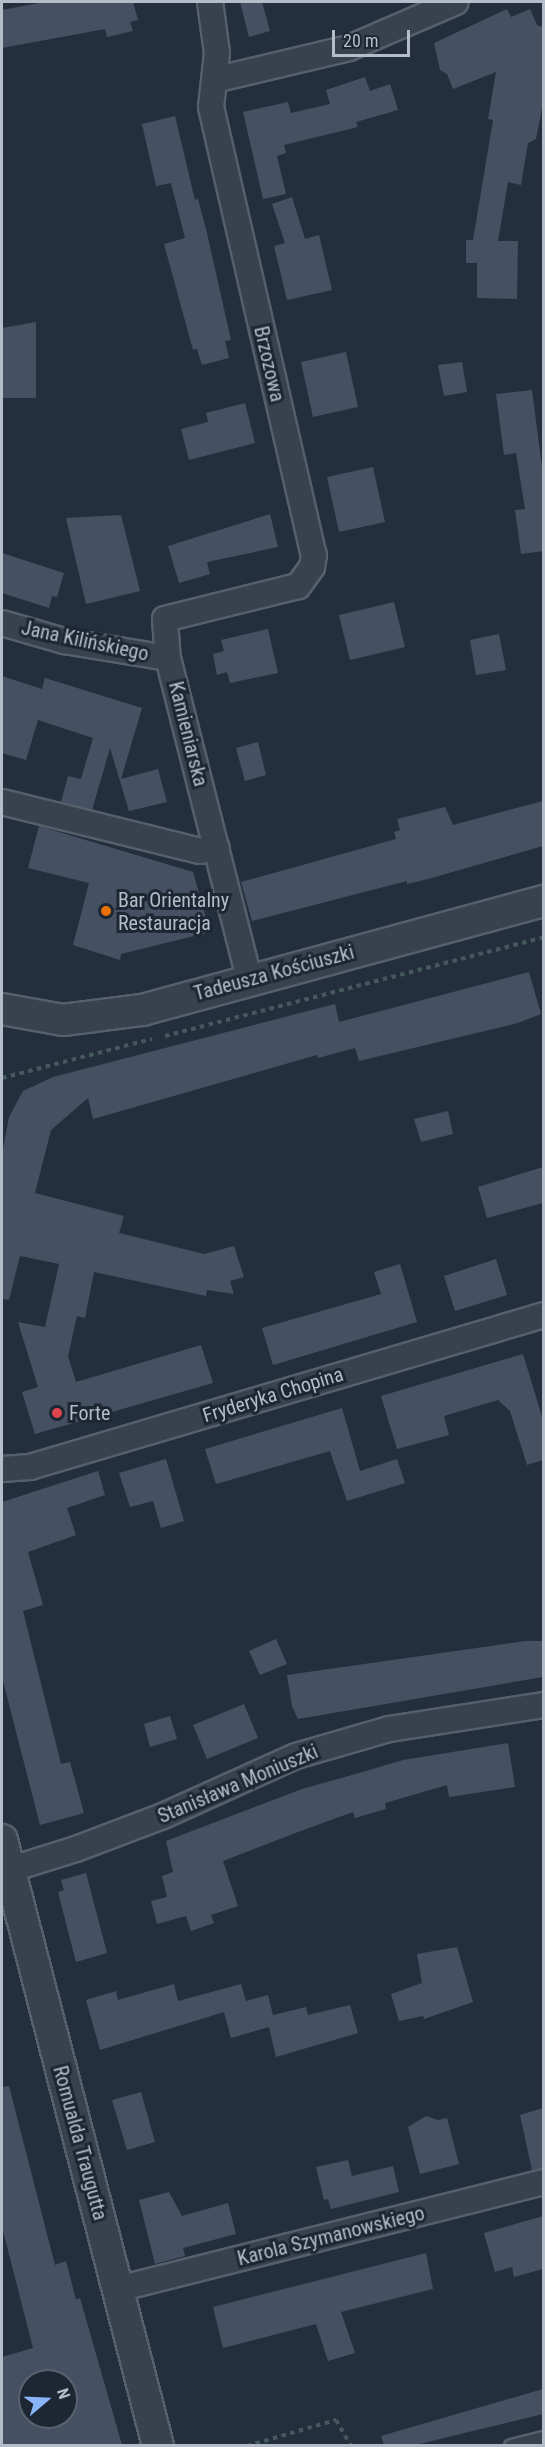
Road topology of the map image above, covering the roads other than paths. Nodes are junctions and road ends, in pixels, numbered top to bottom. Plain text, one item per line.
1 (210, 2) edge
2 (456, 2) edge
3 (214, 80) junction
4 (165, 619) joint
5 (2, 623) edge
6 (168, 658) junction
7 (2, 802) edge
8 (217, 848) junction
9 (543, 901) edge
10 (249, 979) junction
11 (2, 1009) edge
12 (543, 1315) edge
13 (2, 1469) edge
14 (543, 1705) edge
15 (2, 1840) edge
16 (5, 1871) edge
17 (543, 2182) edge
18 (118, 2289) junction
19 (543, 2438) edge
20 (158, 2445) edge
21 (511, 2445) edge

1 - 3 street, Brzozowa
2 - 3 street
3 - 4 street, Brzozowa
4 - 6 street, Kamieniarska
5 - 6 street, Jana Kilińskiego
6 - 8 street, Kamieniarska
7 - 8 street
8 - 10 street, Kamieniarska
9 - 10 street, Tadeusza Kościuszki
10 - 11 street, Tadeusza Kościuszki
12 - 13 street, Fryderyka Chopina
14 - 16 street, Stanisława Moniuszki
15 - 16 street, Romualda Traugutta
16 - 18 street, Romualda Traugutta
17 - 18 street, Karola Szymanowskiego
18 - 20 street, Romualda Traugutta
19 - 21 lane

